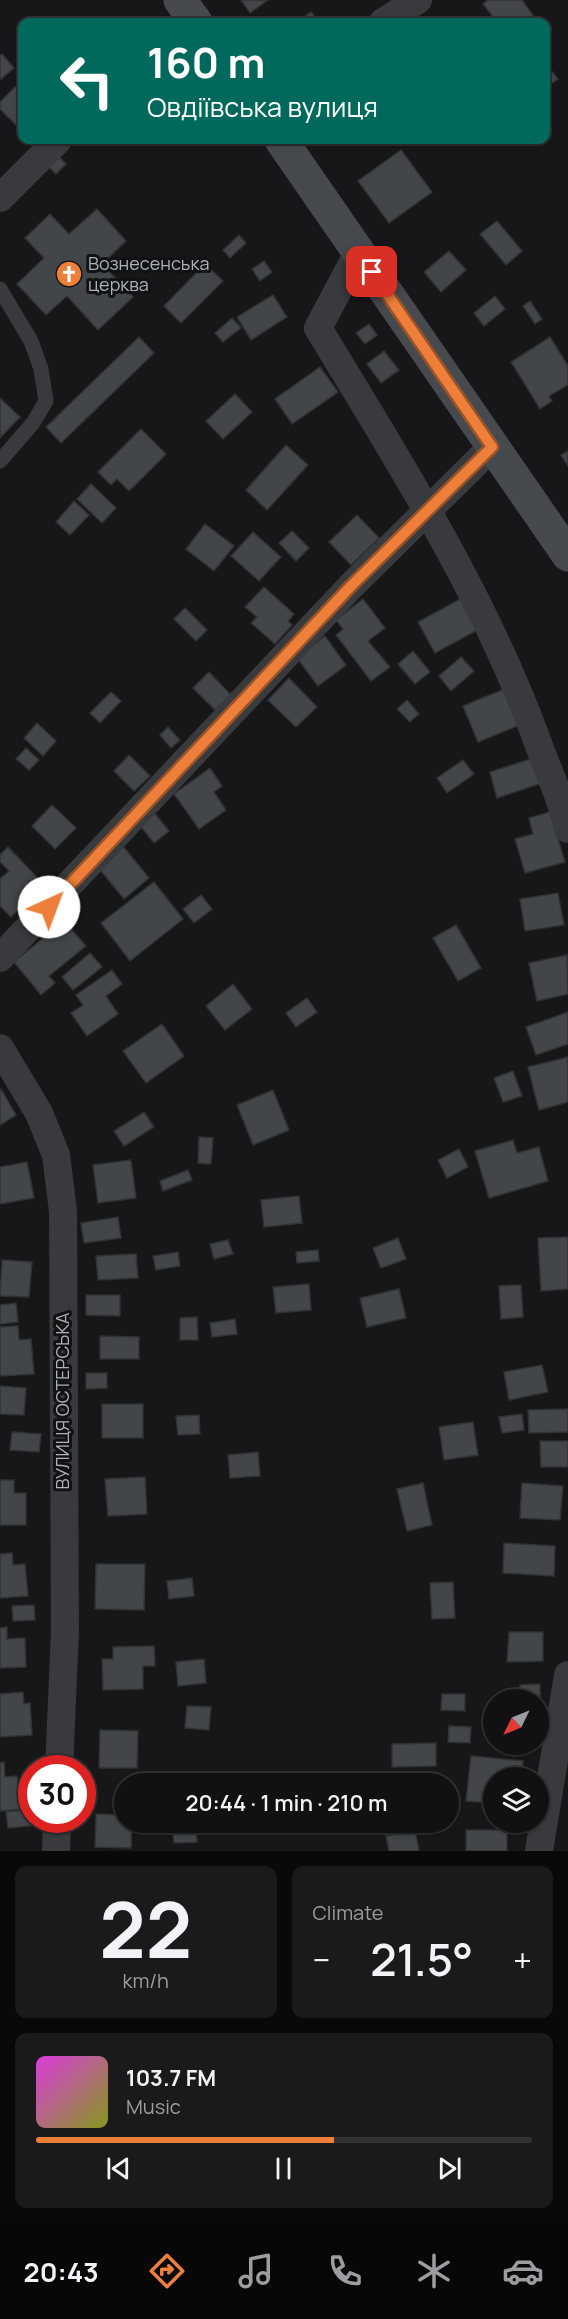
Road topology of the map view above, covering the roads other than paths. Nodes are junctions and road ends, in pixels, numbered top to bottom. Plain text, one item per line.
1 (418, 0) edge
2 (389, 18) edge
3 (54, 144) edge
4 (284, 144) edge
5 (0, 198) edge
6 (358, 253) junction
7 (0, 289) edge
8 (492, 447) junction
9 (0, 461) edge
10 (428, 509) junction
11 (568, 555) edge
12 (568, 829) edge
13 (0, 958) edge
14 (0, 1048) edge
15 (568, 1675) edge
16 (60, 1755) edge
17 (57, 1833) edge
18 (56, 1851) edge
19 (539, 1851) edge

1 - 2 street
3 - 5 street
4 - 6 main road
6 - 8 main road
6 - 10 street
7 - 9 lane
8 - 10 street
8 - 11 main road
10 - 12 street
10 - 13 street
14 - 16 street, ВУЛИЦЯ ОСТЕРСЬКА
15 - 19 street
17 - 18 street

